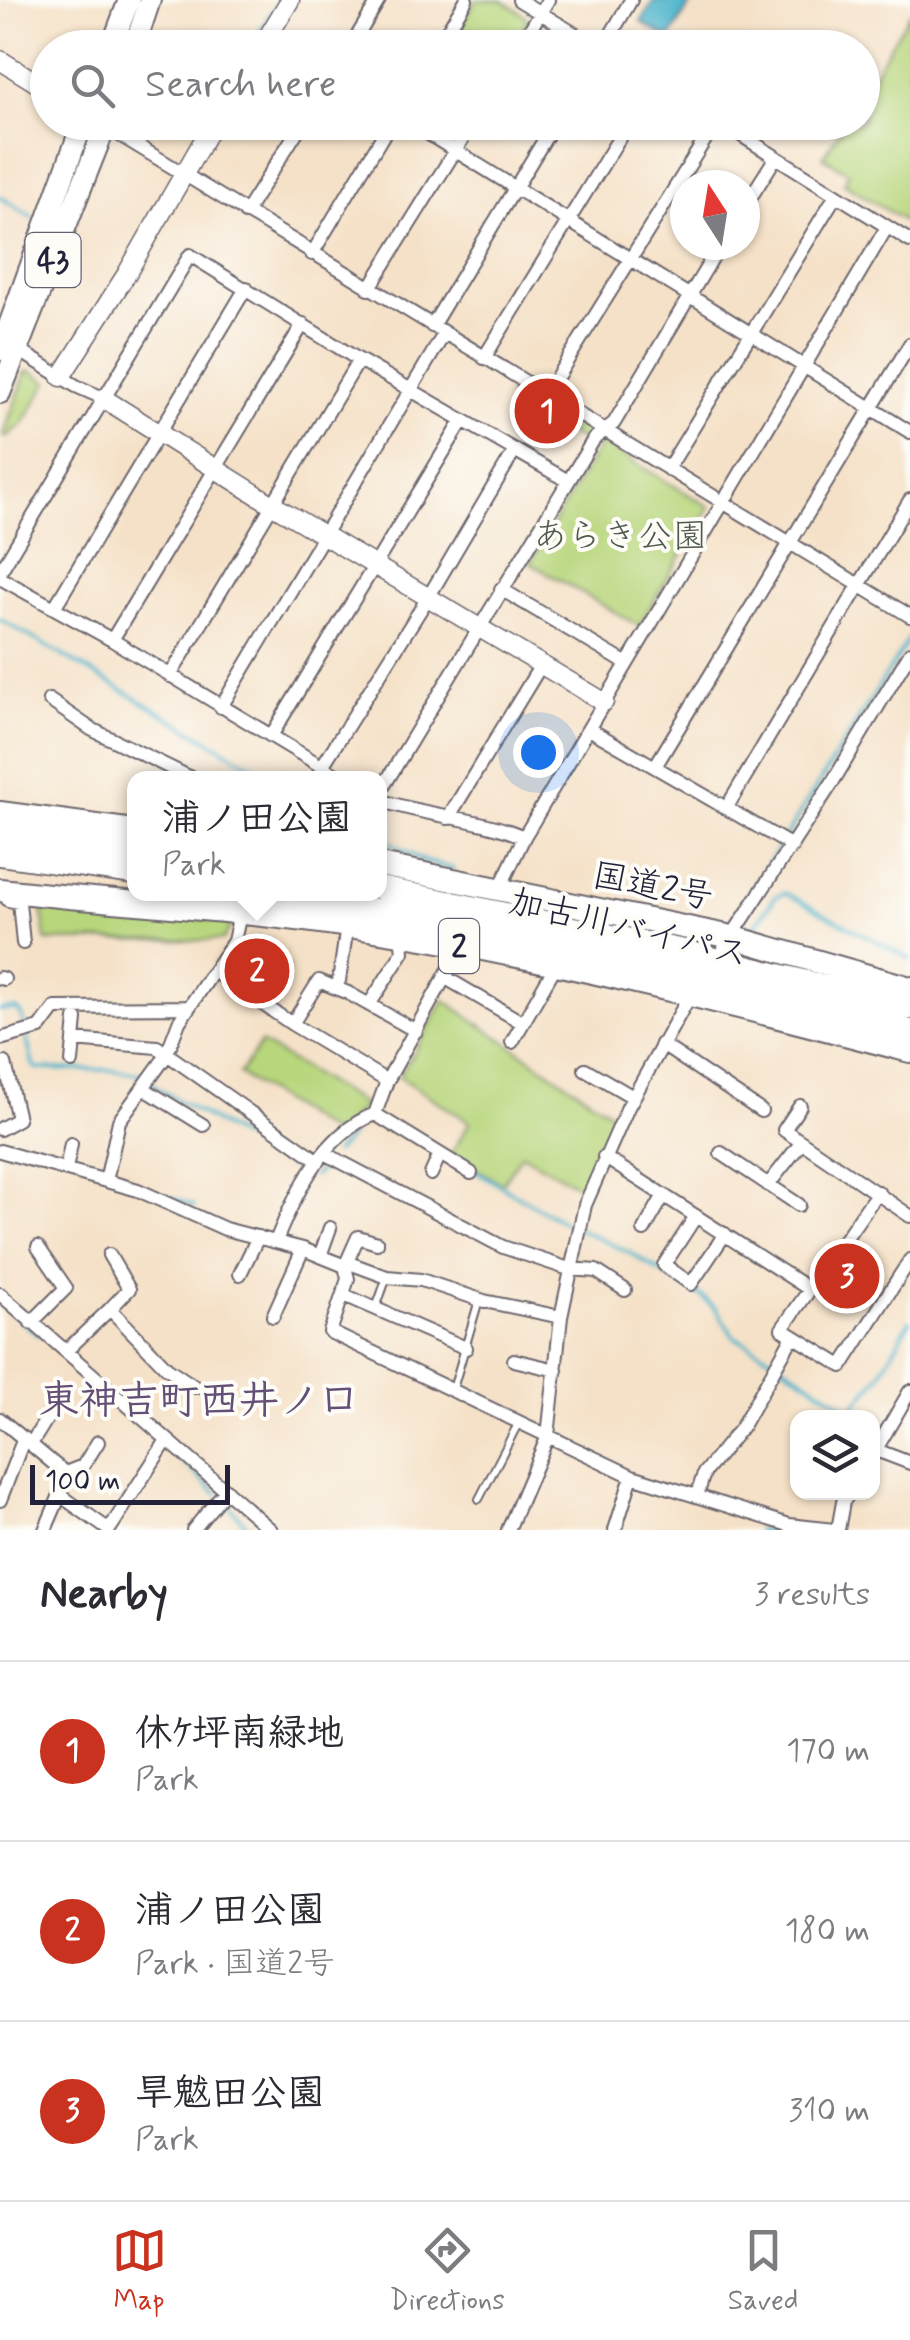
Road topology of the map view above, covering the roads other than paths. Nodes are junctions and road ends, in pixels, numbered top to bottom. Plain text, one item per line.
1 (129, 0) edge
2 (150, 0) edge
3 (290, 0) edge
4 (380, 0) edge
5 (466, 0) edge
6 (518, 0) edge
7 (548, 0) edge
8 (631, 0) edge
9 (540, 13) junction
10 (118, 30) edge
11 (140, 30) edge
12 (272, 30) edge
13 (361, 30) edge
14 (448, 30) edge
15 (530, 30) edge
16 (569, 30) edge
17 (612, 30) edge
18 (0, 60) edge
19 (30, 79) edge
20 (76, 140) edge
21 (97, 140) edge
22 (129, 140) edge
23 (204, 140) edge
24 (292, 140) edge
25 (381, 140) edge
26 (438, 140) edge
27 (462, 140) edge
28 (545, 140) edge
29 (618, 140) edge
30 (706, 140) edge
31 (747, 140) edge
32 (456, 151) junction
33 (776, 158) junction
34 (185, 175) junction
35 (760, 183) edge
36 (515, 187) junction
37 (836, 195) junction
38 (245, 213) junction
39 (568, 221) junction
40 (887, 227) junction
41 (910, 242) edge
42 (312, 254) junction
43 (628, 258) junction
44 (711, 260) edge
45 (246, 288) junction
46 (369, 289) junction
47 (688, 296) junction
48 (303, 324) junction
49 (438, 330) junction
50 (750, 334) junction
51 (5, 344) edge
52 (910, 344) edge
53 (484, 358) junction
54 (359, 360) junction
55 (802, 366) junction
56 (61, 377) junction
57 (411, 388) junction
58 (0, 393) edge
59 (547, 393) junction
60 (103, 398) junction
61 (871, 408) junction
62 (463, 420) junction
63 (606, 429) junction
64 (910, 432) edge
65 (158, 434) junction
66 (515, 450) junction
67 (668, 467) junction
68 (215, 470) junction
69 (568, 481) junction
70 (910, 500) edge
71 (725, 501) junction
72 (273, 505) junction
73 (323, 535) junction
74 (791, 544) junction
75 (4, 554) edge
76 (376, 565) junction
77 (0, 575) edge
78 (859, 586) junction
79 (502, 588) junction
80 (430, 596) junction
81 (54, 608) junction
82 (910, 616) edge
83 (478, 626) junction
84 (112, 640) junction
85 (910, 654) edge
86 (627, 664) junction
87 (541, 665) junction
88 (170, 676) junction
89 (72, 696) dead end
90 (49, 700) dead end
91 (604, 702) junction
92 (221, 707) junction
93 (63, 710) junction
94 (589, 729) junction
95 (271, 736) junction
96 (656, 766) junction
97 (322, 768) junction
98 (178, 771) edge
99 (328, 771) edge
100 (387, 784) edge
101 (387, 799) edge
102 (0, 801) edge
103 (727, 807) junction
104 (0, 813) edge
105 (127, 818) edge
106 (448, 818) junction
107 (127, 830) edge
108 (0, 835) edge
109 (524, 836) junction
110 (791, 845) junction
111 (127, 851) edge
112 (0, 854) edge
113 (387, 866) edge
114 (127, 871) edge
115 (0, 874) edge
116 (502, 882) junction
117 (387, 889) edge
118 (0, 890) edge
119 (127, 892) edge
120 (0, 898) edge
121 (230, 901) edge
122 (317, 901) edge
123 (240, 914) junction
124 (418, 916) junction
125 (348, 926) junction
126 (401, 935) junction
127 (733, 935) junction
128 (23, 943) dead end
129 (462, 946) junction
130 (556, 965) junction
131 (214, 971) junction
132 (446, 978) junction
133 (339, 982) dead end
134 (910, 988) edge
135 (692, 992) junction
136 (369, 1005) junction
137 (189, 1007) junction
138 (910, 1008) edge
139 (76, 1019) dead end
140 (523, 1023) junction
141 (292, 1024) junction
142 (910, 1031) edge
143 (416, 1032) junction
144 (0, 1039) edge
145 (74, 1040) junction
146 (512, 1042) dead end
147 (661, 1044) junction
148 (910, 1051) edge
149 (166, 1056) junction
150 (72, 1062) dead end
151 (585, 1068) dead end
152 (4, 1070) edge
153 (387, 1081) junction
154 (143, 1088) junction
155 (633, 1097) junction
156 (800, 1106) dead end
157 (762, 1111) dead end
158 (375, 1114) junction
159 (203, 1125) dead end
160 (0, 1129) edge
161 (802, 1142) junction
162 (71, 1144) dead end
163 (0, 1151) edge
164 (720, 1153) dead end
165 (440, 1154) junction
166 (323, 1157) junction
167 (604, 1157) junction
168 (66, 1170) junction
169 (471, 1173) dead end
170 (431, 1174) dead end
171 (106, 1181) junction
172 (768, 1185) junction
173 (878, 1192) junction
174 (664, 1195) junction
175 (799, 1205) dead end
176 (696, 1216) junction
177 (910, 1216) edge
178 (330, 1228) dead end
179 (644, 1230) dead end
180 (725, 1234) junction
181 (258, 1237) junction
182 (276, 1241) junction
183 (377, 1244) dead end
184 (38, 1247) dead end
185 (303, 1249) junction
186 (110, 1255) dead end
187 (320, 1256) junction
188 (910, 1260) edge
189 (345, 1266) junction
190 (569, 1269) junction
191 (240, 1274) dead end
192 (388, 1277) junction
193 (809, 1289) junction
194 (626, 1290) dead end
195 (0, 1294) edge
196 (344, 1295) junction
197 (479, 1299) junction
198 (110, 1309) junction
199 (376, 1309) junction
200 (273, 1316) dead end
201 (561, 1317) junction
202 (30, 1323) junction
203 (793, 1336) junction
204 (466, 1348) junction
205 (66, 1352) junction
206 (514, 1360) dead end
207 (556, 1370) junction
208 (909, 1386) edge
209 (195, 1387) dead end
210 (454, 1388) junction
211 (50, 1415) dead end
212 (0, 1419) edge
213 (520, 1421) junction
214 (548, 1436) junction
215 (166, 1440) junction
216 (28, 1441) junction
217 (880, 1441) edge
218 (98, 1442) dead end
219 (880, 1454) edge
220 (910, 1463) edge
221 (65, 1474) junction
222 (632, 1476) junction
223 (222, 1494) junction
224 (60, 1495) junction
225 (697, 1496) junction
226 (479, 1499) dead end
227 (0, 1500) edge
228 (841, 1500) edge
229 (91, 1524) edge
230 (789, 1527) edge
231 (823, 1529) edge
232 (45, 1530) edge
233 (109, 1530) edge
234 (193, 1530) edge
235 (271, 1530) edge
236 (508, 1530) edge
237 (616, 1530) edge
238 (836, 1530) edge

1 - 10 main road
2 - 11 main road
3 - 12 street
4 - 13 street
5 - 14 street
6 - 9 street
7 - 9 street
8 - 17 street
9 - 15 street
9 - 16 street
18 - 19 street
20 - 51 main road, 43
21 - 51 main road, 43
22 - 34 street
23 - 34 street
24 - 38 street
25 - 42 street
26 - 32 street
27 - 32 street
28 - 36 street
29 - 39 street
30 - 43 street
31 - 33 street
32 - 36 street
32 - 46 street
33 - 35 street
33 - 37 street
34 - 38 street
34 - 56 street
36 - 39 street
36 - 49 street
37 - 40 street
37 - 50 street
38 - 42 street
39 - 43 street
39 - 53 street
40 - 41 street
40 - 55 street
42 - 46 street
43 - 47 street
43 - 59 street
44 - 47 street
45 - 48 street
45 - 60 street
45 - 65 street
46 - 49 street
47 - 50 street
47 - 63 street
48 - 54 street
48 - 68 street
49 - 53 street
49 - 57 street
50 - 55 street
50 - 67 street
51 - 56 street
51 - 58 main road, 43
52 - 61 street
53 - 59 street
54 - 57 street
54 - 72 street
55 - 61 street
55 - 71 street
56 - 60 street
57 - 62 street
57 - 73 street
59 - 63 street
60 - 65 street
60 - 75 street
61 - 64 street
61 - 74 street
62 - 66 street
62 - 76 street
63 - 67 street
63 - 69 street
65 - 68 street
65 - 81 street
66 - 69 street
66 - 80 street
67 - 71 street
68 - 72 street
68 - 84 street
69 - 79 street
70 - 78 street
71 - 74 street
71 - 86 street
72 - 73 street
72 - 88 street
73 - 76 street
73 - 92 street
74 - 78 street
74 - 96 street
75 - 77 street
76 - 80 street
76 - 95 street
77 - 81 street
78 - 82 street
78 - 103 street
79 - 83 street
79 - 86 street
80 - 83 street
80 - 97 street
81 - 84 street
83 - 87 street
83 - 100 street
84 - 88 street
85 - 110 street
86 - 91 street
87 - 91 street
87 - 106 street
88 - 92 street
89 - 93 street
90 - 93 street
91 - 94 street
92 - 95 street
93 - 98 street
94 - 96 street
94 - 109 street
95 - 97 street
96 - 103 street
97 - 99 street
101 - 106 street
102 - 105 highway
103 - 110 street
104 - 107 highway
106 - 109 street
108 - 111 highway
109 - 116 street
110 - 127 street
112 - 114 highway
113 - 116 highway, 国道2号 / 2
115 - 119 highway
116 - 127 highway, 国道2号 / 2
117 - 138 highway, 加古川バイパス / 2
118 - 123 highway, 2
120 - 128 street
121 - 124 highway
122 - 124 highway, 加古川バイパス / 2
123 - 125 highway, 2
123 - 131 street
124 - 142 highway, 加古川バイパス / 2
125 - 126 highway, 2
125 - 133 street
126 - 129 highway, 2
126 - 136 street
127 - 134 highway, 国道2号 / 2
129 - 130 highway, 2
129 - 132 street
130 - 135 highway, 2
130 - 140 street
131 - 137 street
131 - 141 street
132 - 140 street
132 - 143 street
135 - 147 street
135 - 148 highway, 2
136 - 141 street
136 - 143 street
137 - 144 street
137 - 149 street
139 - 145 street
140 - 146 street
141 - 153 street
143 - 153 street
145 - 149 street
145 - 150 street
147 - 155 street
147 - 157 street
149 - 154 street
149 - 166 street
151 - 155 street
152 - 160 street
153 - 158 street
154 - 159 street
154 - 171 street
155 - 167 street
156 - 161 street
158 - 165 street
158 - 166 street
161 - 172 street
161 - 173 street
162 - 168 street
163 - 168 street
164 - 172 street
165 - 169 street
165 - 170 street
166 - 182 street
166 - 190 street
167 - 174 street
167 - 190 street
168 - 171 street
171 - 181 street
172 - 175 street
173 - 177 street
173 - 193 street
174 - 176 street
174 - 179 street
176 - 180 street
176 - 180 street
178 - 187 street
180 - 193 street
181 - 182 street
181 - 191 street
182 - 185 street
183 - 189 street
184 - 202 street
185 - 187 street
185 - 200 street
186 - 198 street
187 - 189 street
188 - 203 street
189 - 192 street
189 - 196 street
190 - 194 street
190 - 201 street
192 - 197 street
192 - 199 lane
193 - 203 street
195 - 202 street
196 - 199 street
196 - 210 street
197 - 201 street
197 - 204 lane
198 - 205 street
198 - 209 street
199 - 204 street
201 - 207 street
202 - 205 street
203 - 225 street
204 - 210 lane
205 - 215 street
206 - 207 street
207 - 214 street
208 - 217 street
210 - 213 street
211 - 216 street
212 - 216 street
213 - 214 street
213 - 226 lane
214 - 222 street
214 - 236 street
215 - 223 street
215 - 233 street
216 - 221 street
216 - 227 street
218 - 221 street
219 - 220 street
221 - 224 street
222 - 225 street
222 - 237 street
223 - 234 street
223 - 235 street
224 - 229 street
224 - 232 street
225 - 230 street
228 - 238 street
229 - 233 street
230 - 231 street
231 - 238 street

